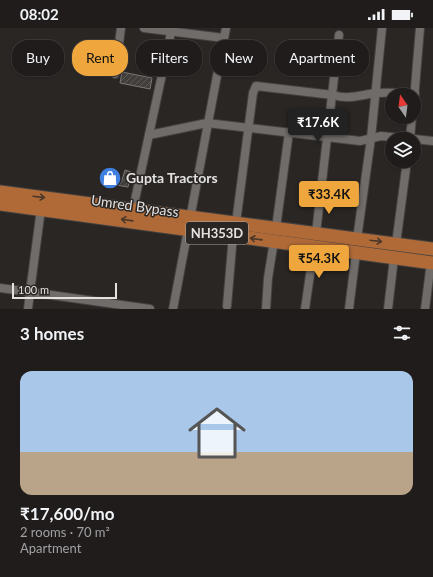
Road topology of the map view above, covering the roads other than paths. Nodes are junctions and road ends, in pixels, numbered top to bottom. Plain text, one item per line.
1 (121, 28) edge
2 (144, 28) edge
3 (226, 28) edge
4 (382, 28) edge
5 (420, 28) edge
6 (171, 30) edge
7 (339, 35) dead end
8 (224, 38) junction
9 (119, 40) edge
10 (415, 88) edge
11 (375, 93) junction
12 (385, 94) edge
13 (333, 95) junction
14 (207, 123) junction
15 (249, 127) junction
16 (289, 132) junction
17 (148, 135) junction
18 (385, 136) edge
19 (329, 137) junction
20 (371, 138) junction
21 (421, 140) edge
22 (433, 141) edge
23 (406, 168) edge
24 (0, 192) edge
25 (0, 204) edge
26 (41, 209) junction
27 (133, 209) junction
28 (188, 223) junction
29 (276, 228) junction
30 (234, 229) junction
31 (316, 233) junction
32 (357, 239) junction
33 (274, 241) junction
34 (396, 244) junction
35 (314, 247) junction
36 (433, 247) edge
37 (356, 253) junction
38 (394, 258) junction
39 (432, 262) edge
40 (0, 288) edge
41 (30, 292) junction
42 (227, 306) dead end
43 (28, 309) edge
44 (150, 309) edge
45 (173, 309) edge
46 (266, 309) edge
47 (305, 309) edge
48 (348, 309) edge
49 (388, 309) edge
50 (425, 309) edge

1 - 9 street
2 - 6 street
3 - 8 street
4 - 11 street
5 - 10 street
6 - 8 street
6 - 17 street
7 - 13 street
8 - 14 street
11 - 12 street
11 - 13 street
11 - 20 street
13 - 15 street
13 - 19 street
14 - 15 street
14 - 17 street
14 - 28 street
15 - 16 street
15 - 30 street
16 - 19 street
16 - 29 street
17 - 27 street
18 - 20 street
19 - 20 street
19 - 31 street
20 - 32 street
21 - 22 street
23 - 34 street
24 -> 27 highway, NH353D
25 - 26 highway, Umred Bypass / NH353D
28 -> 26 highway, Umred Bypass / NH353D
26 - 41 street
27 - 28 highway, NH353D
28 - 30 highway, NH353D
28 - 45 street
29 - 30 highway, NH353D
29 - 31 highway, NH353D
33 -> 30 highway, NH353D
30 - 42 street
31 - 32 highway, NH353D
32 -> 34 highway, NH353D
33 - 35 highway, NH353D
33 - 46 street
34 - 36 highway, NH353D
35 - 37 highway, NH353D
35 - 47 street
37 - 38 highway, NH353D
37 - 48 street
38 - 39 highway, NH353D
38 - 49 street
39 - 50 street
40 - 41 street
41 - 43 street
41 - 44 street

